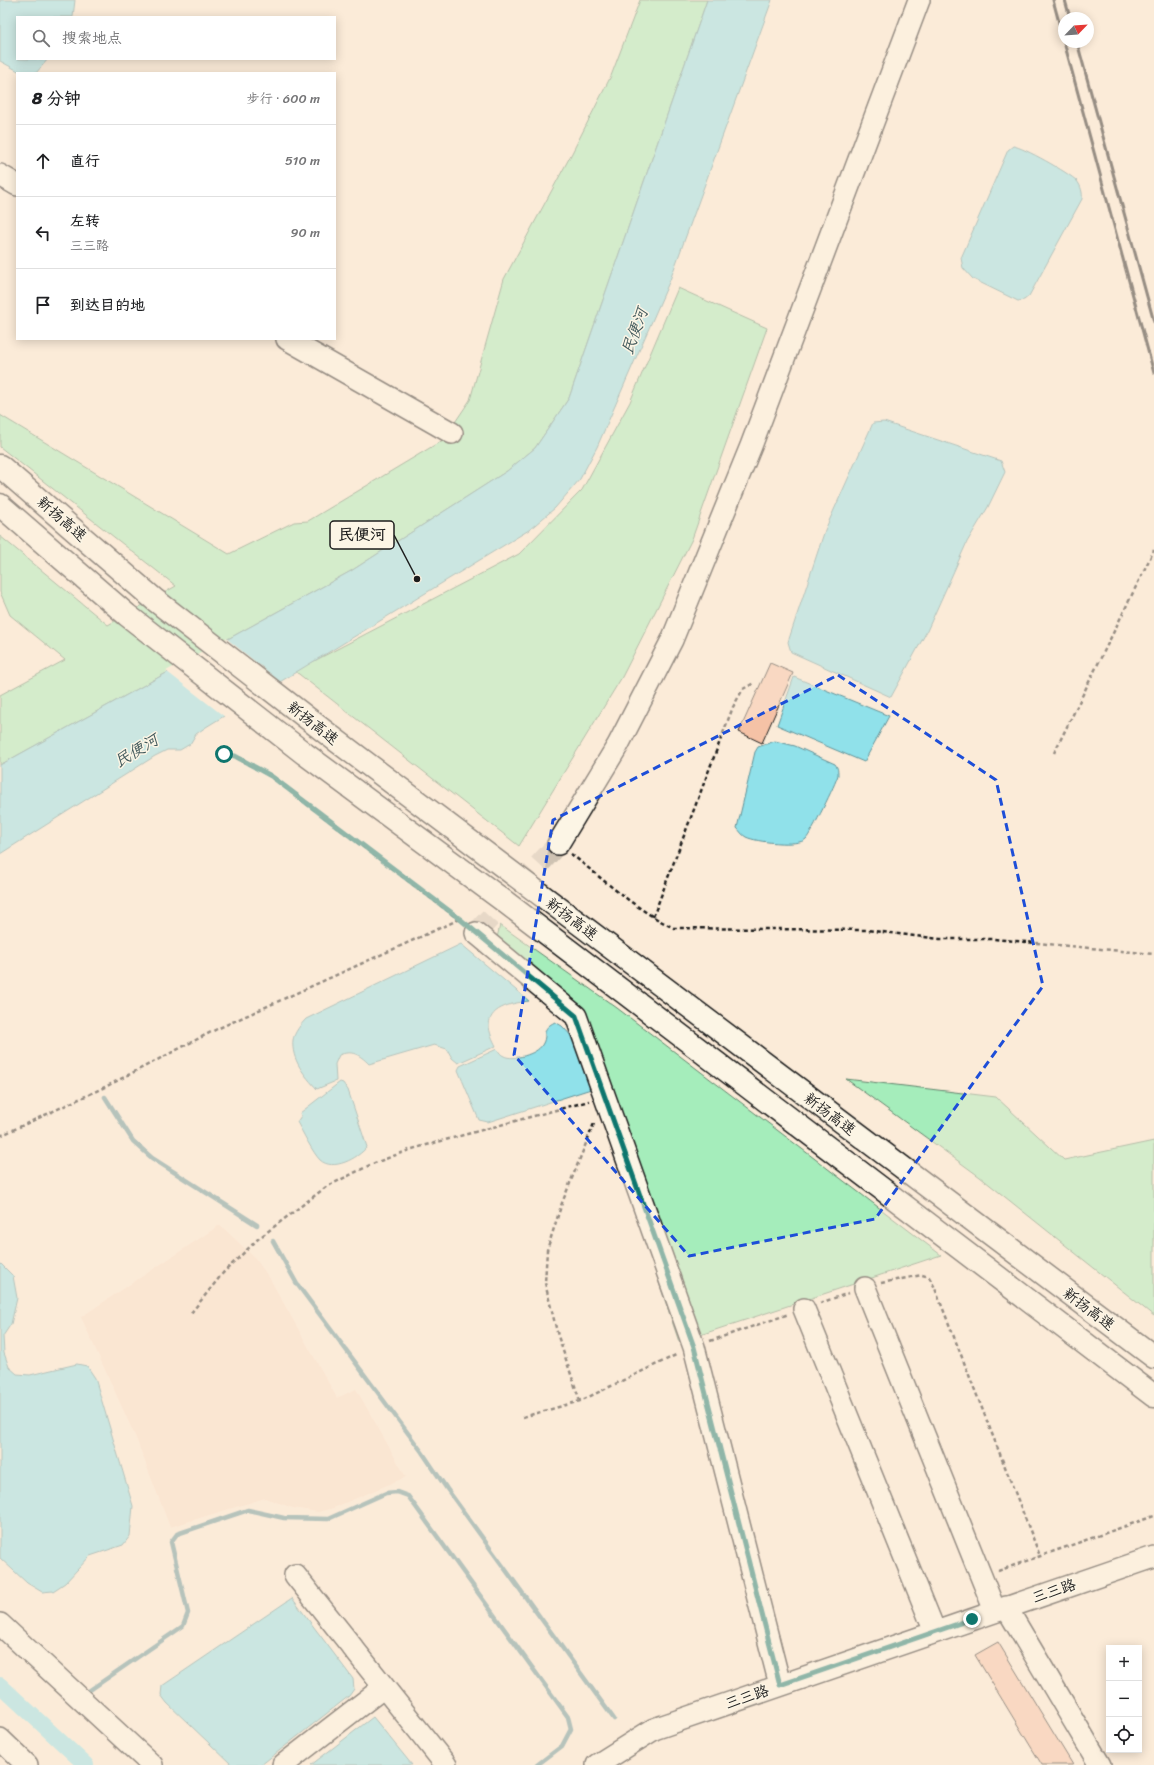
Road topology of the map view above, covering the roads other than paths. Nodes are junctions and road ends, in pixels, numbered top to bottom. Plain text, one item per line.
1 (919, 0) edge
2 (0, 175) edge
3 (16, 184) edge
4 (289, 340) edge
5 (452, 433) dead end
6 (0, 466) edge
7 (0, 506) edge
8 (558, 844) tunnel mouth
9 (476, 933) road end
10 (865, 1288) dead end
11 (804, 1309) dead end
12 (1154, 1358) edge
13 (1154, 1396) edge
14 (1154, 1557) edge
15 (295, 1575) dead end
16 (1001, 1609) junction
17 (0, 1624) edge
18 (935, 1632) junction
19 (780, 1685) junction
20 (384, 1687) junction
21 (0, 1739) edge
22 (27, 1765) edge
23 (152, 1765) edge
24 (283, 1765) edge
25 (446, 1765) edge
26 (597, 1765) edge
27 (1100, 1765) edge

1 - 8 street
2 - 3 street
4 - 5 street
6 - 12 highway, 新扬高速
7 - 13 highway, 新扬高速
9 - 19 street
10 - 16 street
11 - 18 street
14 - 16 street, 三三路
15 - 20 street
16 - 18 street, 三三路
16 - 27 street
17 - 23 street
18 - 19 street, 三三路
19 - 26 street, 三三路
20 - 24 street
20 - 25 street
21 - 22 street

